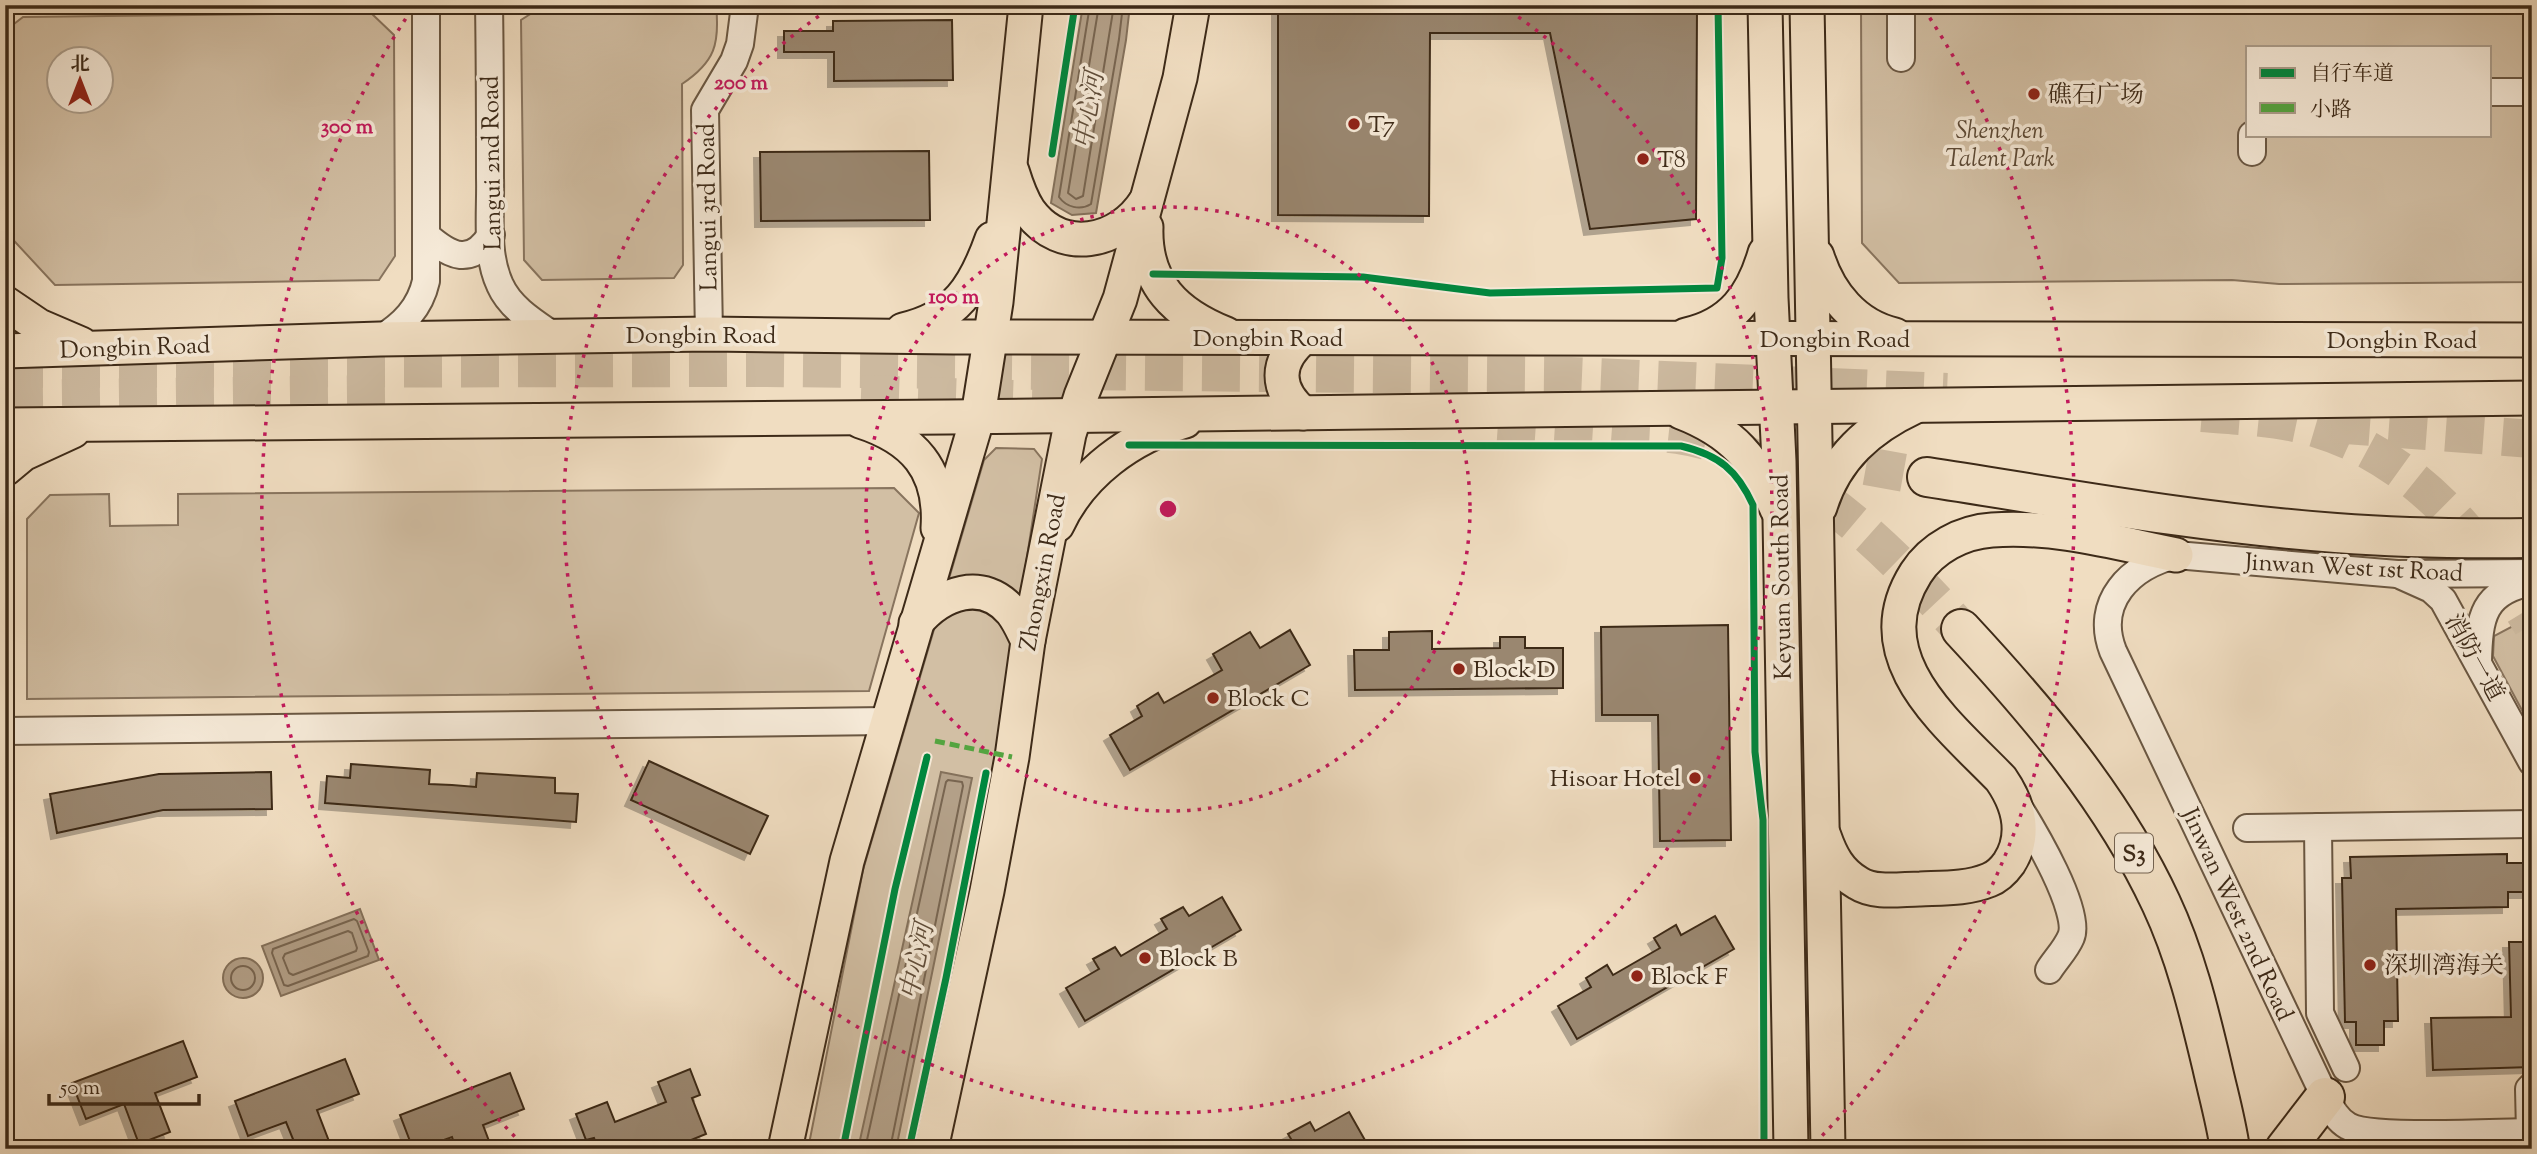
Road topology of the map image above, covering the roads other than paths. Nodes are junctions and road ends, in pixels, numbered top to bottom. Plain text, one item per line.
1 (426, 5) edge
2 (489, 5) edge
3 (745, 5) edge
4 (1026, 5) edge
5 (1193, 5) edge
6 (1765, 5) edge
7 (1807, 5) edge
8 (1901, 5) edge
9 (1902, 58) dead end
10 (2492, 92) edge
11 (2532, 92) edge
12 (1010, 163) junction
13 (1149, 196) junction
14 (1006, 201) junction
15 (1811, 203) junction
16 (1768, 204) junction
17 (491, 235) junction
18 (427, 236) junction
19 (1769, 237) junction
20 (1812, 239) junction
21 (5, 303) edge
22 (709, 334) junction
23 (877, 335) junction
24 (554, 336) junction
25 (991, 337) junction
26 (1105, 337) junction
27 (1235, 338) junction
28 (1303, 338) junction
29 (1672, 338) junction
30 (1774, 338) junction
31 (380, 339) junction
32 (1814, 339) junction
33 (1911, 339) junction
34 (2532, 340) edge
35 (93, 349) junction
36 (5, 351) edge
37 (2532, 398) edge
38 (1918, 405) junction
39 (1815, 406) junction
40 (1777, 407) junction
41 (1672, 408) junction
42 (1303, 413) junction
43 (1208, 414) junction
44 (1075, 415) junction
45 (844, 416) junction
46 (978, 416) junction
47 (5, 425) edge
48 (90, 425) junction
49 (5, 469) edge
50 (1927, 477) tunnel mouth
51 (1780, 516) junction
52 (1817, 516) junction
53 (2532, 538) edge
54 (1046, 550) junction
55 (2176, 555) junction
56 (935, 562) junction
57 (2532, 573) edge
58 (2397, 574) junction
59 (2532, 582) edge
60 (916, 623) junction
61 (1782, 629) junction
62 (1961, 629) tunnel mouth
63 (1819, 630) junction
64 (1028, 641) junction
65 (2478, 662) junction
66 (887, 721) junction
67 (5, 731) edge
68 (2532, 762) edge
69 (2010, 792) junction
70 (2532, 824) edge
71 (2318, 827) junction
72 (2247, 828) dead end
73 (1824, 834) junction
74 (2049, 970) dead end
75 (2320, 1013) junction
76 (2287, 1016) junction
77 (2335, 1082) junction
78 (2532, 1086) edge
79 (2531, 1132) edge
80 (2227, 1134) edge
81 (785, 1149) edge
82 (931, 1149) edge
83 (1791, 1149) edge
84 (1828, 1149) edge
85 (2285, 1149) edge

1 - 18 street
2 - 17 street, Langui 2nd Road
3 - 22 street, Langui 3rd Road
4 - 12 main road
5 - 13 main road, Zhongxin Road
6 - 16 main road, Keyuan South Road
7 - 15 main road, Keyuan South Road
8 - 9 street
10 - 11 street
12 - 13 main road
12 - 14 main road
13 - 26 main road, Zhongxin Road
13 - 27 main road
14 - 23 main road
14 - 25 main road
15 - 16 main road
15 - 20 main road, Keyuan South Road
16 - 19 main road, Keyuan South Road
17 - 18 street
17 - 24 street, Langui 2nd Road
18 - 31 street
19 - 29 main road
19 - 30 main road, Keyuan South Road
20 - 32 main road, Keyuan South Road
20 - 33 main road
21 - 35 main road
22 - 23 main road, Dongbin Road
22 - 24 main road, Dongbin Road
23 - 25 main road, Dongbin Road
24 - 31 main road, Dongbin Road
25 - 26 main road, Dongbin Road
25 - 46 main road
26 - 27 main road, Dongbin Road
26 - 44 main road, Zhongxin Road
27 - 28 main road, Dongbin Road
28 - 29 main road, Dongbin Road
28 - 42 main road
29 - 30 main road, Dongbin Road
30 - 32 main road, Dongbin Road
30 - 40 main road, Keyuan South Road
31 - 35 main road, Dongbin Road
32 - 33 main road, Dongbin Road
32 - 39 main road, Keyuan South Road
33 - 34 main road, Dongbin Road
35 - 36 main road, Dongbin Road
37 - 38 main road
38 - 39 main road
38 - 52 main road
39 - 40 main road
39 - 52 main road, Keyuan South Road
40 - 41 main road
40 - 51 main road, Keyuan South Road
41 - 42 main road
41 - 51 main road
42 - 43 main road
43 - 44 main road
43 - 54 main road
44 - 46 main road
44 - 54 main road, Zhongxin Road
45 - 46 main road
45 - 48 main road
45 - 56 main road
46 - 56 main road
47 - 48 main road
48 - 49 main road
50 - 53 highway
51 - 61 main road, Keyuan South Road
52 - 63 main road, Keyuan South Road
54 - 64 main road, Zhongxin Road
55 - 58 street, Jinwan West 1st Road
55 - 69 main road
55 - 76 street, Jinwan West 2nd Road
56 - 60 main road
57 - 58 street, Jinwan West 1st Road
58 - 65 street, 消防一道
59 - 65 street
60 - 64 main road
60 - 66 main road
61 - 63 main road
61 - 83 main road, Keyuan South Road
62 - 80 highway, S3
63 - 73 main road, Keyuan South Road
64 - 82 main road, Zhongxin Road
65 - 68 street, 消防一道
66 - 67 street
66 - 81 main road
69 - 73 main road
69 - 74 street
70 - 71 street
71 - 72 street
71 - 75 street
73 - 84 main road, Keyuan South Road
75 - 76 street
75 - 77 street
76 - 77 street, Jinwan West 2nd Road
77 - 79 street, Jinwan West 2nd Road
77 - 85 highway
78 - 79 street

